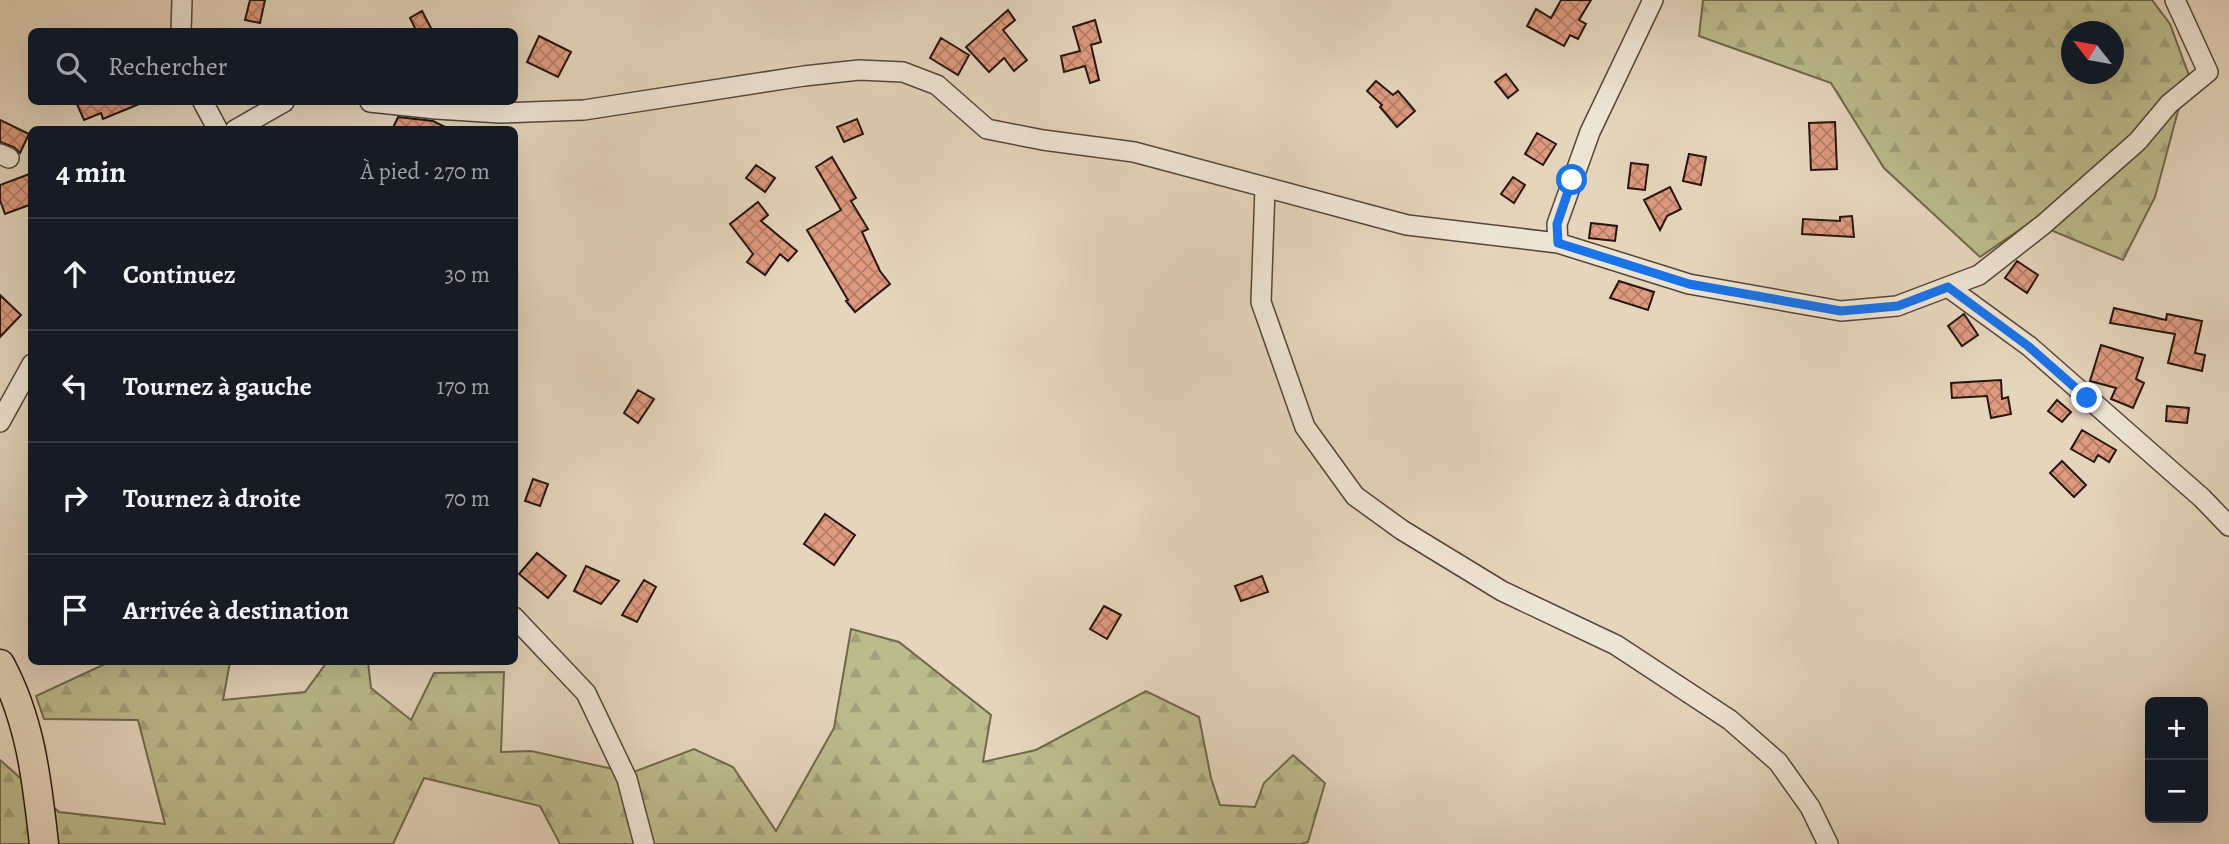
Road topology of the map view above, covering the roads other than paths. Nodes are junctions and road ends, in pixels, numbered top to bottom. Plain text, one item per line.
1 (182, 0) edge
2 (1653, 0) edge
3 (2175, 0) edge
4 (181, 28) edge
5 (205, 105) edge
6 (279, 105) edge
7 (405, 105) edge
8 (216, 126) edge
9 (242, 126) edge
10 (1265, 188) junction
11 (1558, 243) junction
12 (1948, 287) junction
13 (28, 371) edge
14 (0, 422) edge
15 (2229, 526) edge
16 (518, 621) edge
17 (0, 664) edge
18 (44, 844) edge
19 (644, 844) edge
20 (1828, 844) edge

1 - 4 street
2 - 11 street
3 - 12 street
5 - 8 street
6 - 9 street
7 - 10 street
10 - 11 street
10 - 20 street
11 - 12 street
12 - 15 street
13 - 14 street
16 - 19 street
17 - 18 highway

